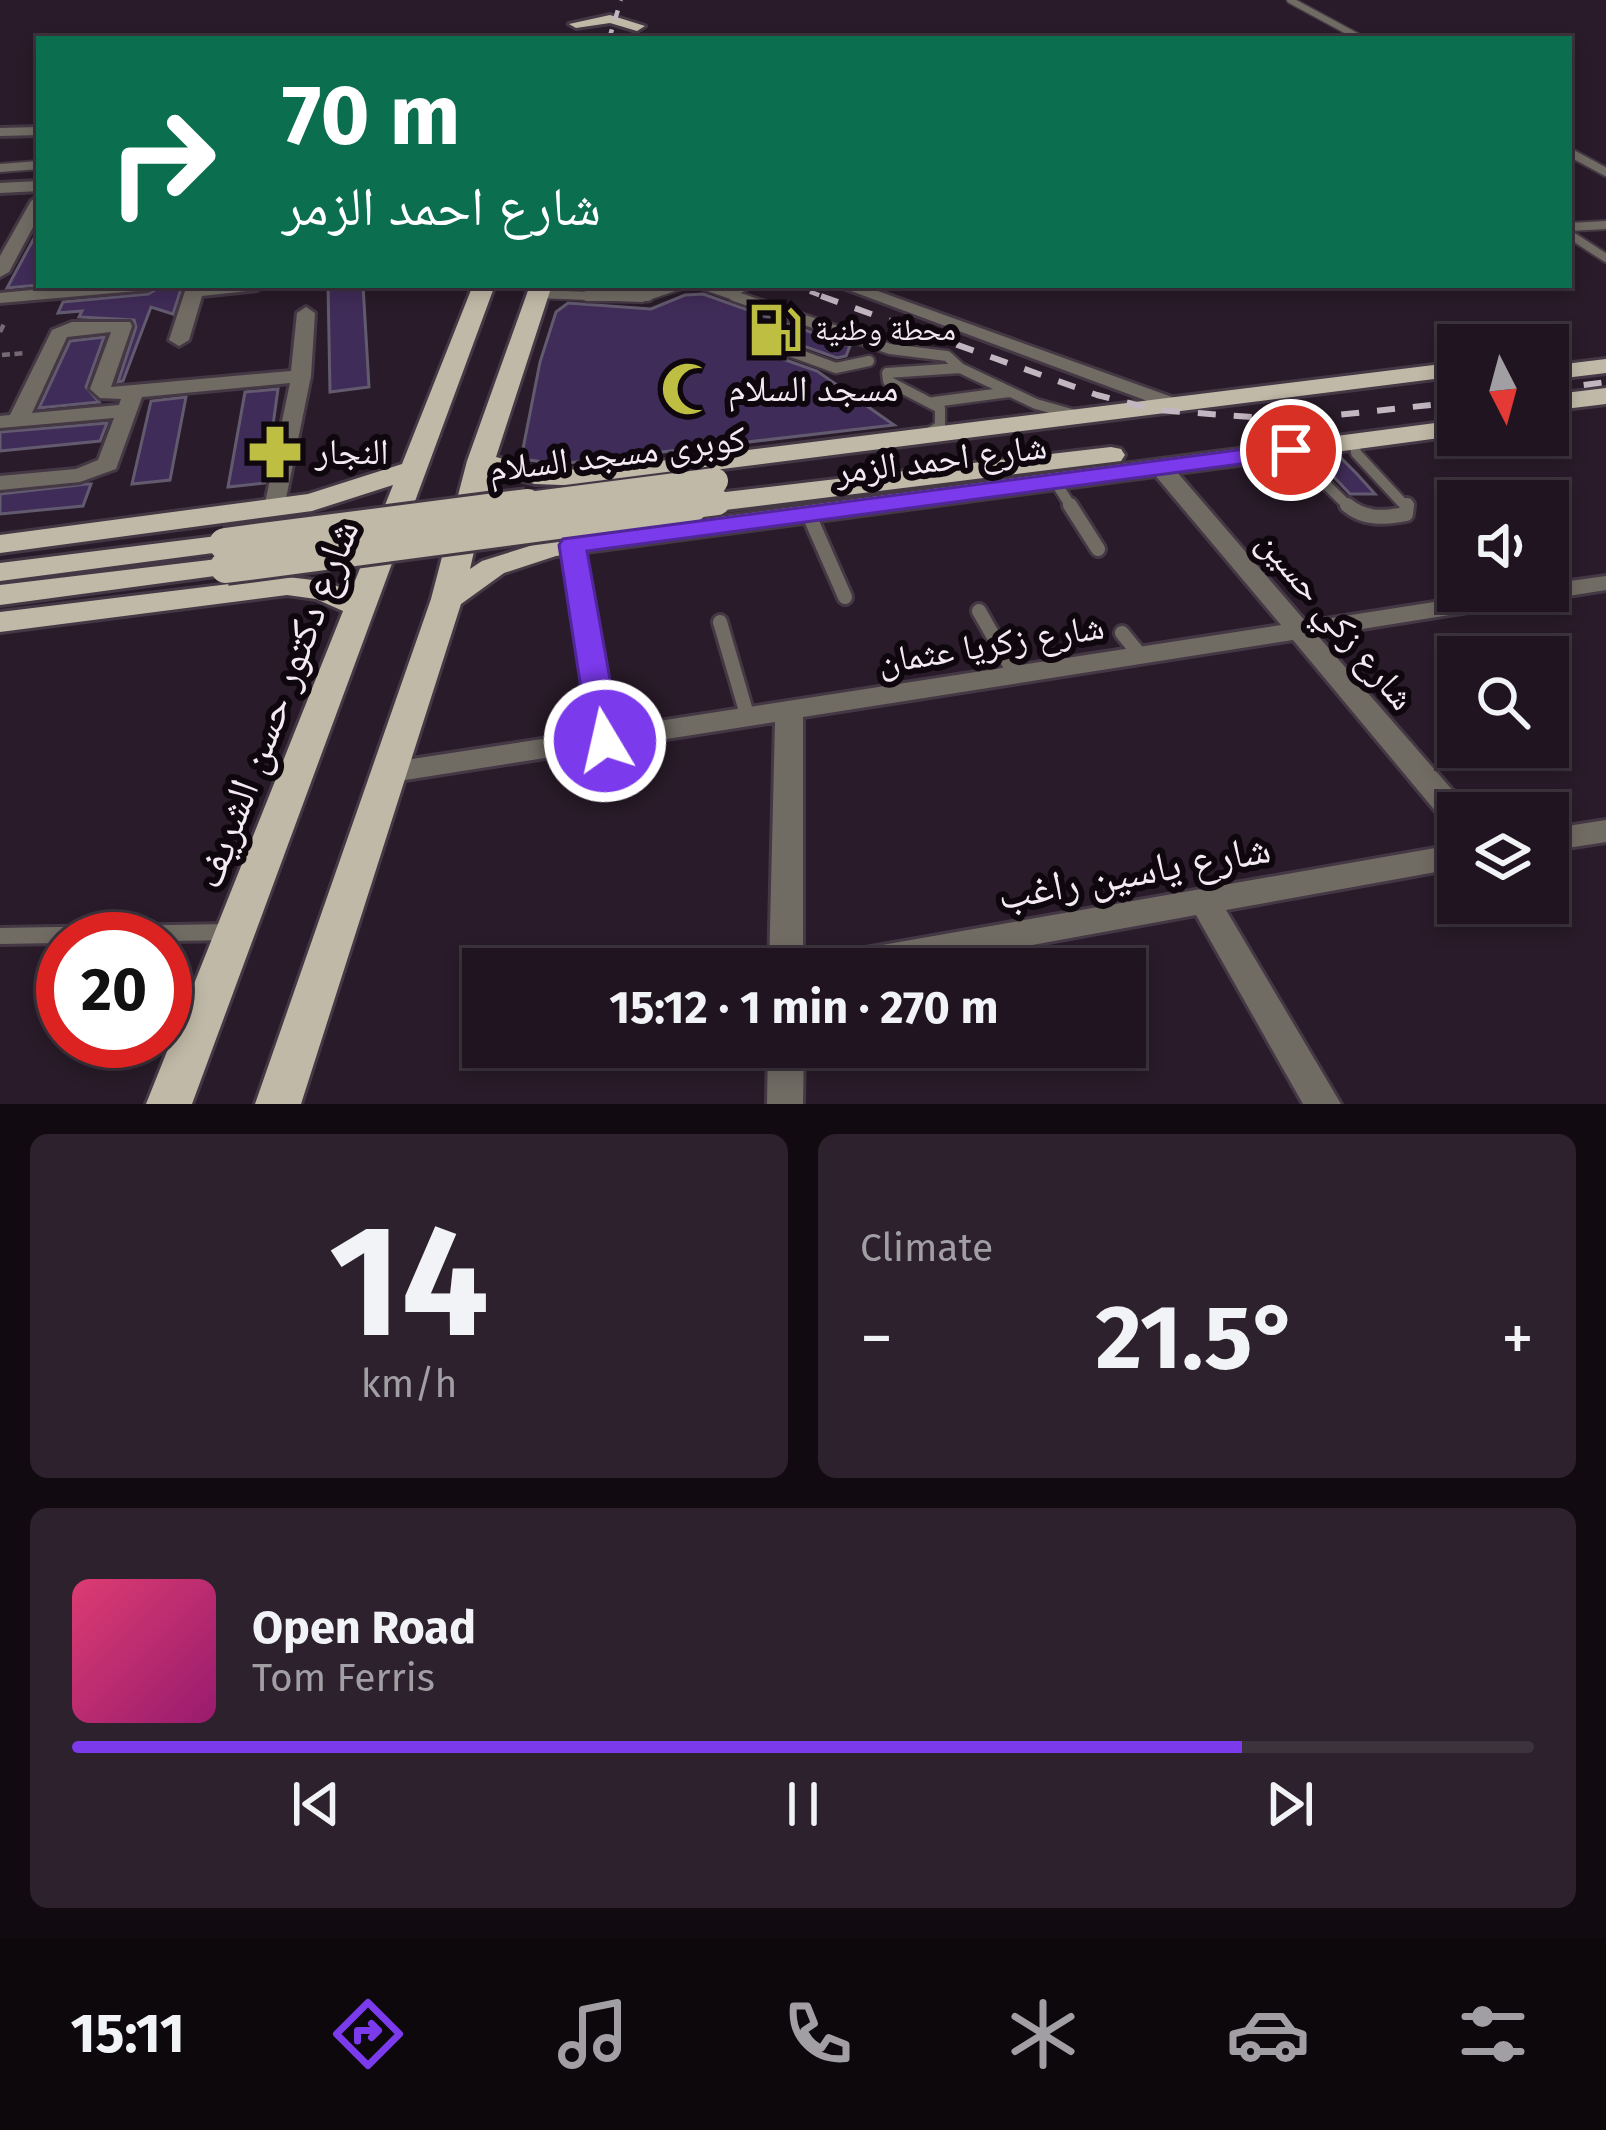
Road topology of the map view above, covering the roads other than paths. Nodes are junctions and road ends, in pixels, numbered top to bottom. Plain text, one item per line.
1 (584, 0) edge
2 (1290, 0) edge
3 (1304, 0) edge
4 (637, 26) edge
5 (574, 32) edge
6 (1356, 36) edge
7 (1370, 36) edge
8 (36, 117) edge
9 (0, 118) edge
10 (36, 131) edge
11 (0, 132) edge
12 (1572, 149) edge
13 (36, 165) edge
14 (1606, 167) edge
15 (0, 168) edge
16 (36, 186) edge
17 (0, 188) edge
18 (36, 206) edge
19 (1606, 225) edge
20 (1572, 231) edge
21 (1572, 233) edge
22 (1606, 257) edge
23 (3, 262) edge
24 (114, 288) edge
25 (196, 288) edge
26 (674, 288) edge
27 (714, 288) edge
28 (742, 288) edge
29 (852, 288) edge
30 (611, 290) edge
31 (510, 291) edge
32 (730, 294) junction
33 (0, 298) edge
34 (306, 313) dead end
35 (179, 340) dead end
36 (877, 344) junction
37 (781, 348) dead end
38 (869, 361) junction
39 (1606, 366) edge
40 (960, 368) junction
41 (1569, 371) edge
42 (1437, 372) edge
43 (887, 373) junction
44 (302, 376) junction
45 (1437, 388) edge
46 (1010, 392) junction
47 (1606, 397) edge
48 (131, 401) junction
49 (934, 401) junction
50 (1569, 401) edge
51 (1176, 405) junction
52 (1437, 416) edge
53 (1091, 417) junction
54 (9, 421) edge
55 (1437, 431) edge
56 (925, 436) junction
57 (1354, 441) junction
58 (1291, 450) junction
59 (482, 461) junction
60 (1162, 469) junction
61 (413, 470) junction
62 (1375, 472) junction
63 (1357, 474) dead end
64 (587, 478) junction
65 (0, 483) edge
66 (1056, 484) junction
67 (1390, 487) junction
68 (1371, 489) dead end
69 (716, 492) junction
70 (275, 508) junction
71 (809, 515) junction
72 (0, 544) edge
73 (572, 545) junction
74 (1098, 549) dead end
75 (229, 568) junction
76 (0, 572) edge
77 (1606, 583) edge
78 (0, 596) edge
79 (845, 597) dead end
80 (446, 599) junction
81 (363, 608) junction
82 (980, 611) dead end
83 (0, 622) edge
84 (720, 622) dead end
85 (1296, 631) junction
86 (1122, 633) dead end
87 (1141, 656) junction
88 (1016, 676) junction
89 (789, 712) junction
90 (748, 718) junction
91 (605, 741) junction
92 (386, 773) junction
93 (1437, 793) edge
94 (1606, 831) edge
95 (1569, 837) edge
96 (1437, 860) edge
97 (1205, 902) junction
98 (236, 932) junction
99 (0, 936) edge
100 (786, 948) edge
101 (944, 948) edge
102 (786, 1068) edge
103 (169, 1104) edge
104 (278, 1104) edge
105 (785, 1104) edge
106 (1323, 1104) edge

1 - 5 main road
2 - 6 lane
3 - 7 lane
4 - 5 main road
8 - 9 street
10 - 11 street
12 - 14 lane
13 - 15 lane
16 - 17 street
18 - 23 street
19 - 20 lane
21 - 22 lane
24 - 33 street
25 - 35 street
26 - 30 lane
27 - 32 lane
28 - 32 lane
29 - 51 street
30 - 31 lane
31 - 59 main road
31 - 61 main road, شارع دكتور حسن الشريف
32 - 36 lane
34 - 44 street
36 - 38 lane
36 - 40 lane
37 - 38 lane
38 - 43 lane
39 - 41 main road
40 - 43 lane
40 - 46 lane
42 - 51 main road, شارع احمد الزمر
43 - 49 lane
44 - 48 street
44 - 70 street
45 - 69 main road, كوبرى مسجد السلام
46 - 49 lane
46 - 53 lane
47 - 50 main road
48 - 54 street
48 - 54 street
48 - 65 street
49 - 56 lane
51 - 53 main road, شارع احمد الزمر
52 - 69 main road, كوبرى مسجد السلام
53 - 56 main road, شارع احمد الزمر
55 - 57 main road, شارع احمد الزمر
56 - 64 main road, شارع احمد الزمر
57 - 58 main road, شارع احمد الزمر
57 - 62 lane
58 - 60 main road, شارع احمد الزمر
58 - 67 lane
59 - 64 main road, شارع احمد الزمر
59 - 80 main road
60 - 66 main road, شارع احمد الزمر
60 - 85 street, شارع زكي حسين
61 - 70 main road
61 - 81 main road, شارع دكتور حسن الشريف
62 - 63 lane
62 - 67 lane
64 - 73 main road
66 - 71 main road, شارع احمد الزمر
66 - 74 lane
67 - 68 lane
69 - 75 main road, كوبرى مسجد السلام, bridge
70 - 72 main road
70 - 75 main road
71 - 73 main road, شارع احمد الزمر
71 - 79 lane
73 - 80 main road, شارع احمد الزمر
73 - 91 lane
75 - 76 main road, كوبرى مسجد السلام
75 - 78 main road, كوبرى مسجد السلام
75 - 81 main road
75 - 83 main road
77 - 85 street, شارع زكريا عثمان
80 - 92 main road
81 - 98 main road, شارع دكتور حسن الشريف
82 - 88 lane
84 - 90 lane
85 - 87 street, شارع زكريا عثمان
85 - 93 street, شارع زكي حسين
86 - 87 lane
87 - 88 street, شارع زكريا عثمان
88 - 89 street, شارع زكريا عثمان
89 - 90 street, شارع زكريا عثمان
89 - 100 street
90 - 91 street, شارع زكريا عثمان
91 - 92 street, شارع زكريا عثمان
92 - 104 main road
94 - 95 street
96 - 97 street, شارع ياسين راغب
97 - 101 street, شارع ياسين راغب
97 - 106 street
98 - 99 lane
98 - 103 main road, شارع دكتور حسن الشريف
102 - 105 street

